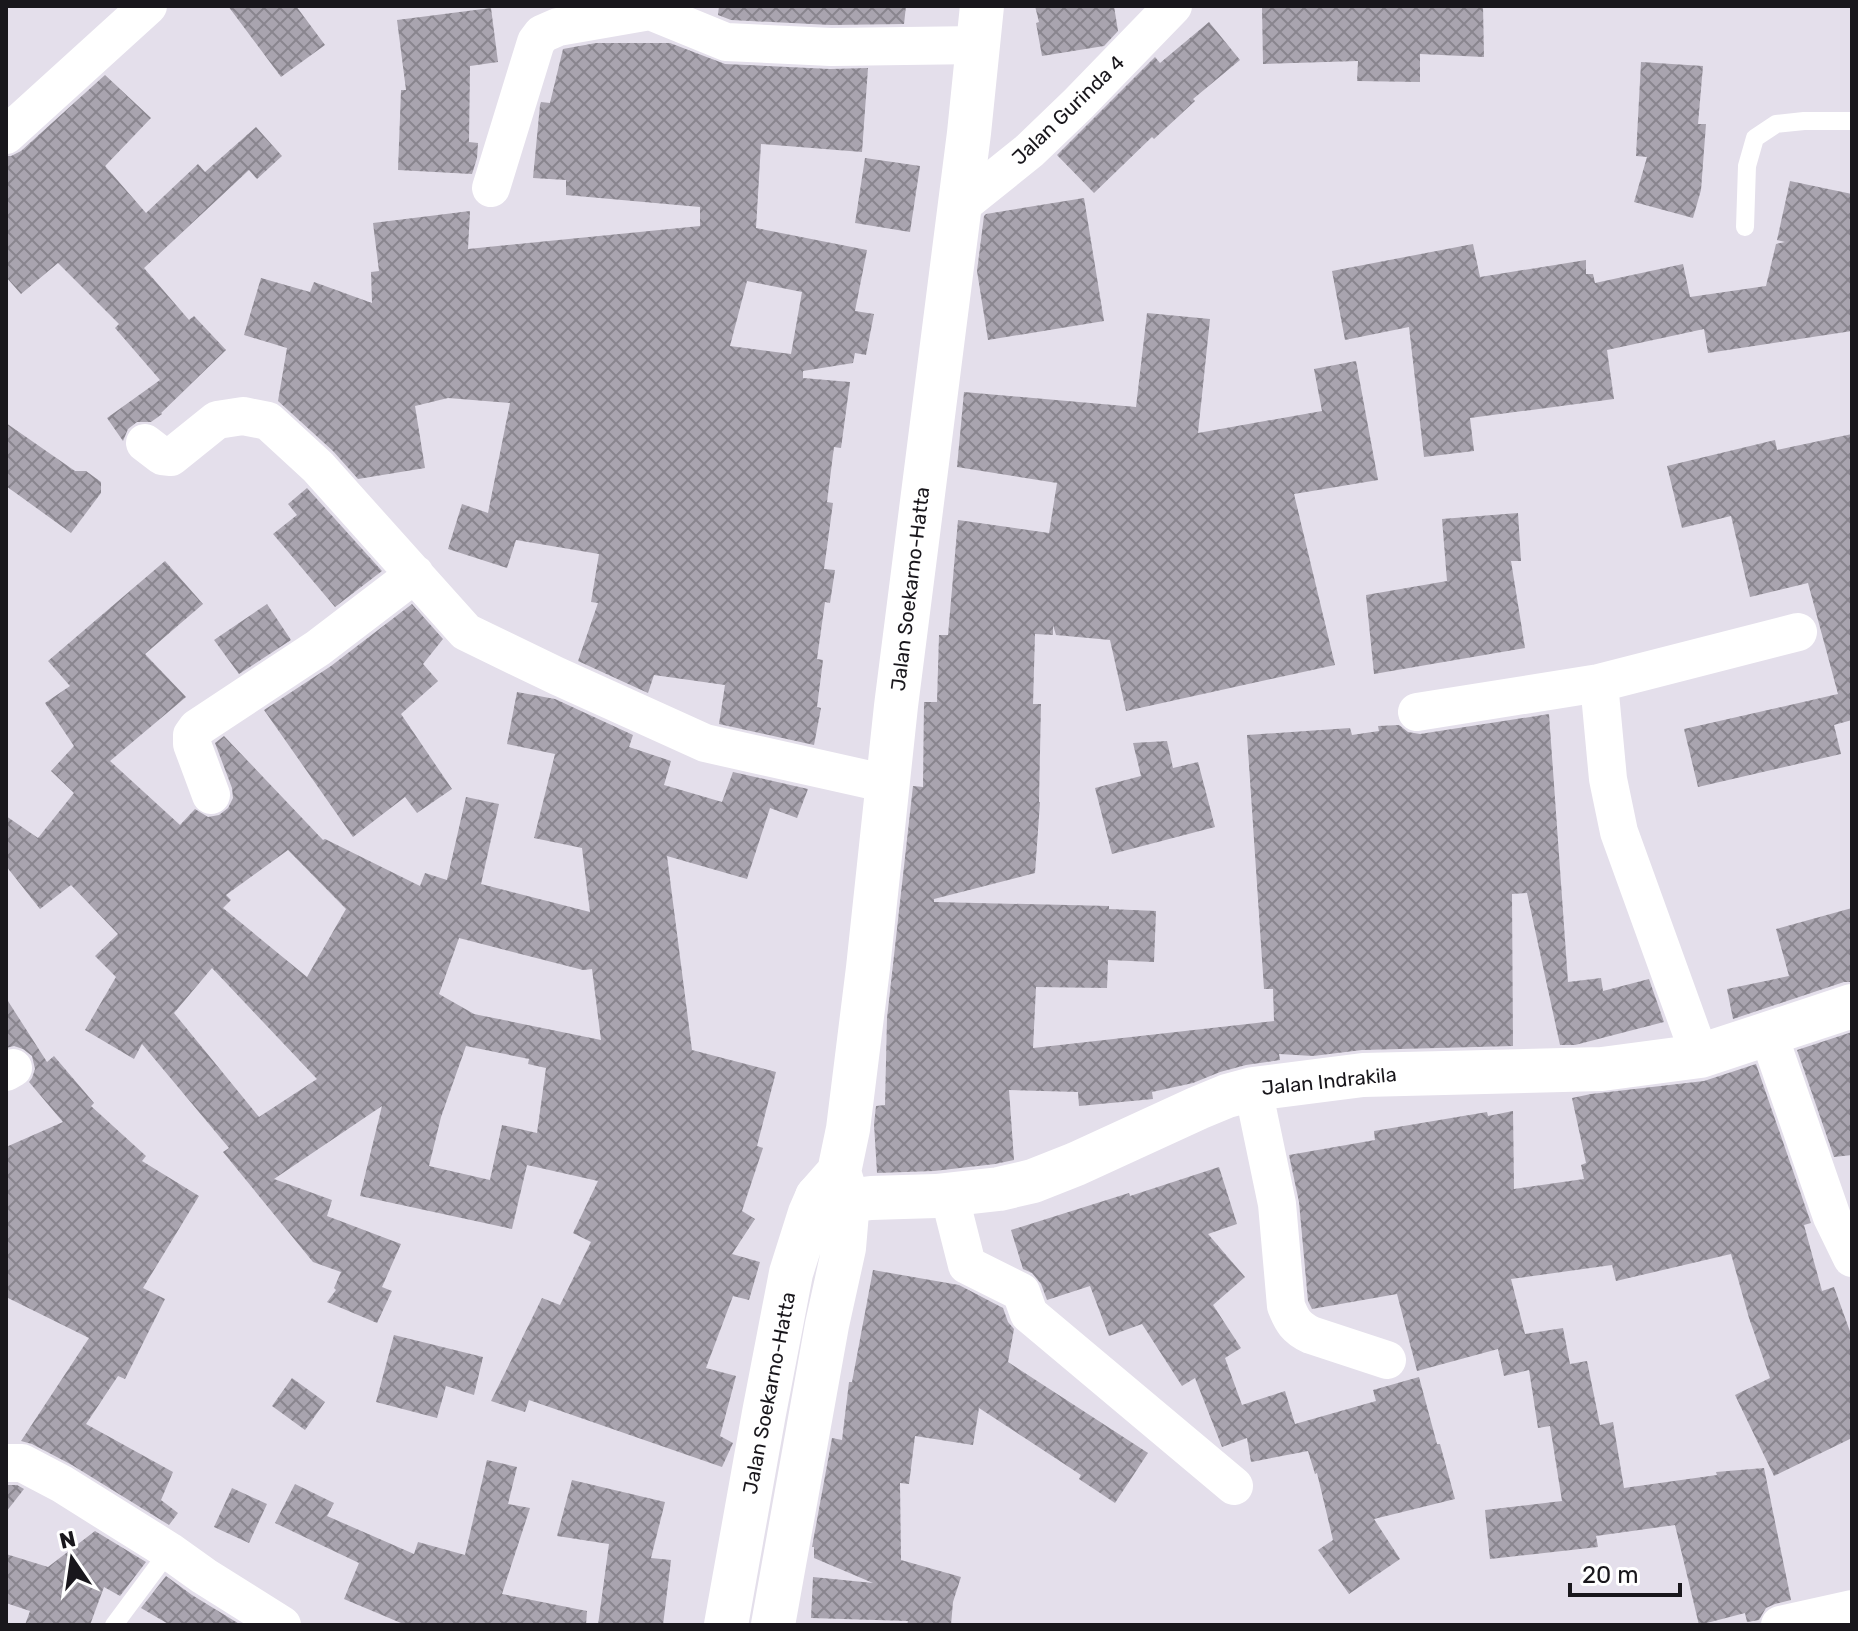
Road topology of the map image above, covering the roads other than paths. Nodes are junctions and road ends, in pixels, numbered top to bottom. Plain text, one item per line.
1 (148, 6) edge
2 (1173, 6) edge
3 (981, 26) edge
4 (1852, 121) edge
5 (6, 135) edge
6 (491, 188) dead end
7 (958, 208) junction
8 (1745, 227) dead end
9 (145, 443) dead end
10 (415, 574) junction
11 (1798, 632) dead end
12 (1599, 683) junction
13 (1417, 712) dead end
14 (888, 784) junction
15 (211, 795) dead end
16 (1852, 1006) edge
17 (1768, 1033) junction
18 (1700, 1056) junction
19 (1253, 1089) junction
20 (835, 1190) junction
21 (949, 1194) junction
22 (1852, 1258) edge
23 (1387, 1360) dead end
24 (6, 1463) edge
25 (1234, 1486) dead end
26 (169, 1551) junction
27 (1852, 1609) edge
28 (114, 1625) edge
29 (282, 1625) edge
30 (726, 1625) edge
31 (773, 1625) edge
32 (1780, 1625) edge

1 - 5 street
2 - 7 street, Jalan Gurinda 4
3 - 6 street
3 - 7 main road, Jalan Soekarno-Hatta
4 - 8 lane
7 - 14 main road, Jalan Soekarno-Hatta
9 - 10 street
10 - 14 street
10 - 15 street
11 - 12 street
12 - 13 street
12 - 18 street
14 - 20 main road, Jalan Soekarno-Hatta
16 - 17 main road, Jalan Indrakila
17 - 18 main road, Jalan Indrakila
17 - 22 street
18 - 19 main road, Jalan Indrakila
19 - 21 main road, Jalan Indrakila
19 - 23 street
20 - 21 main road, Jalan Indrakila
20 - 30 main road, Jalan Soekarno-Hatta
20 - 31 main road, Jalan Soekarno-Hatta
21 - 25 street
24 - 26 street
26 - 28 lane
26 - 29 street
27 - 32 street

